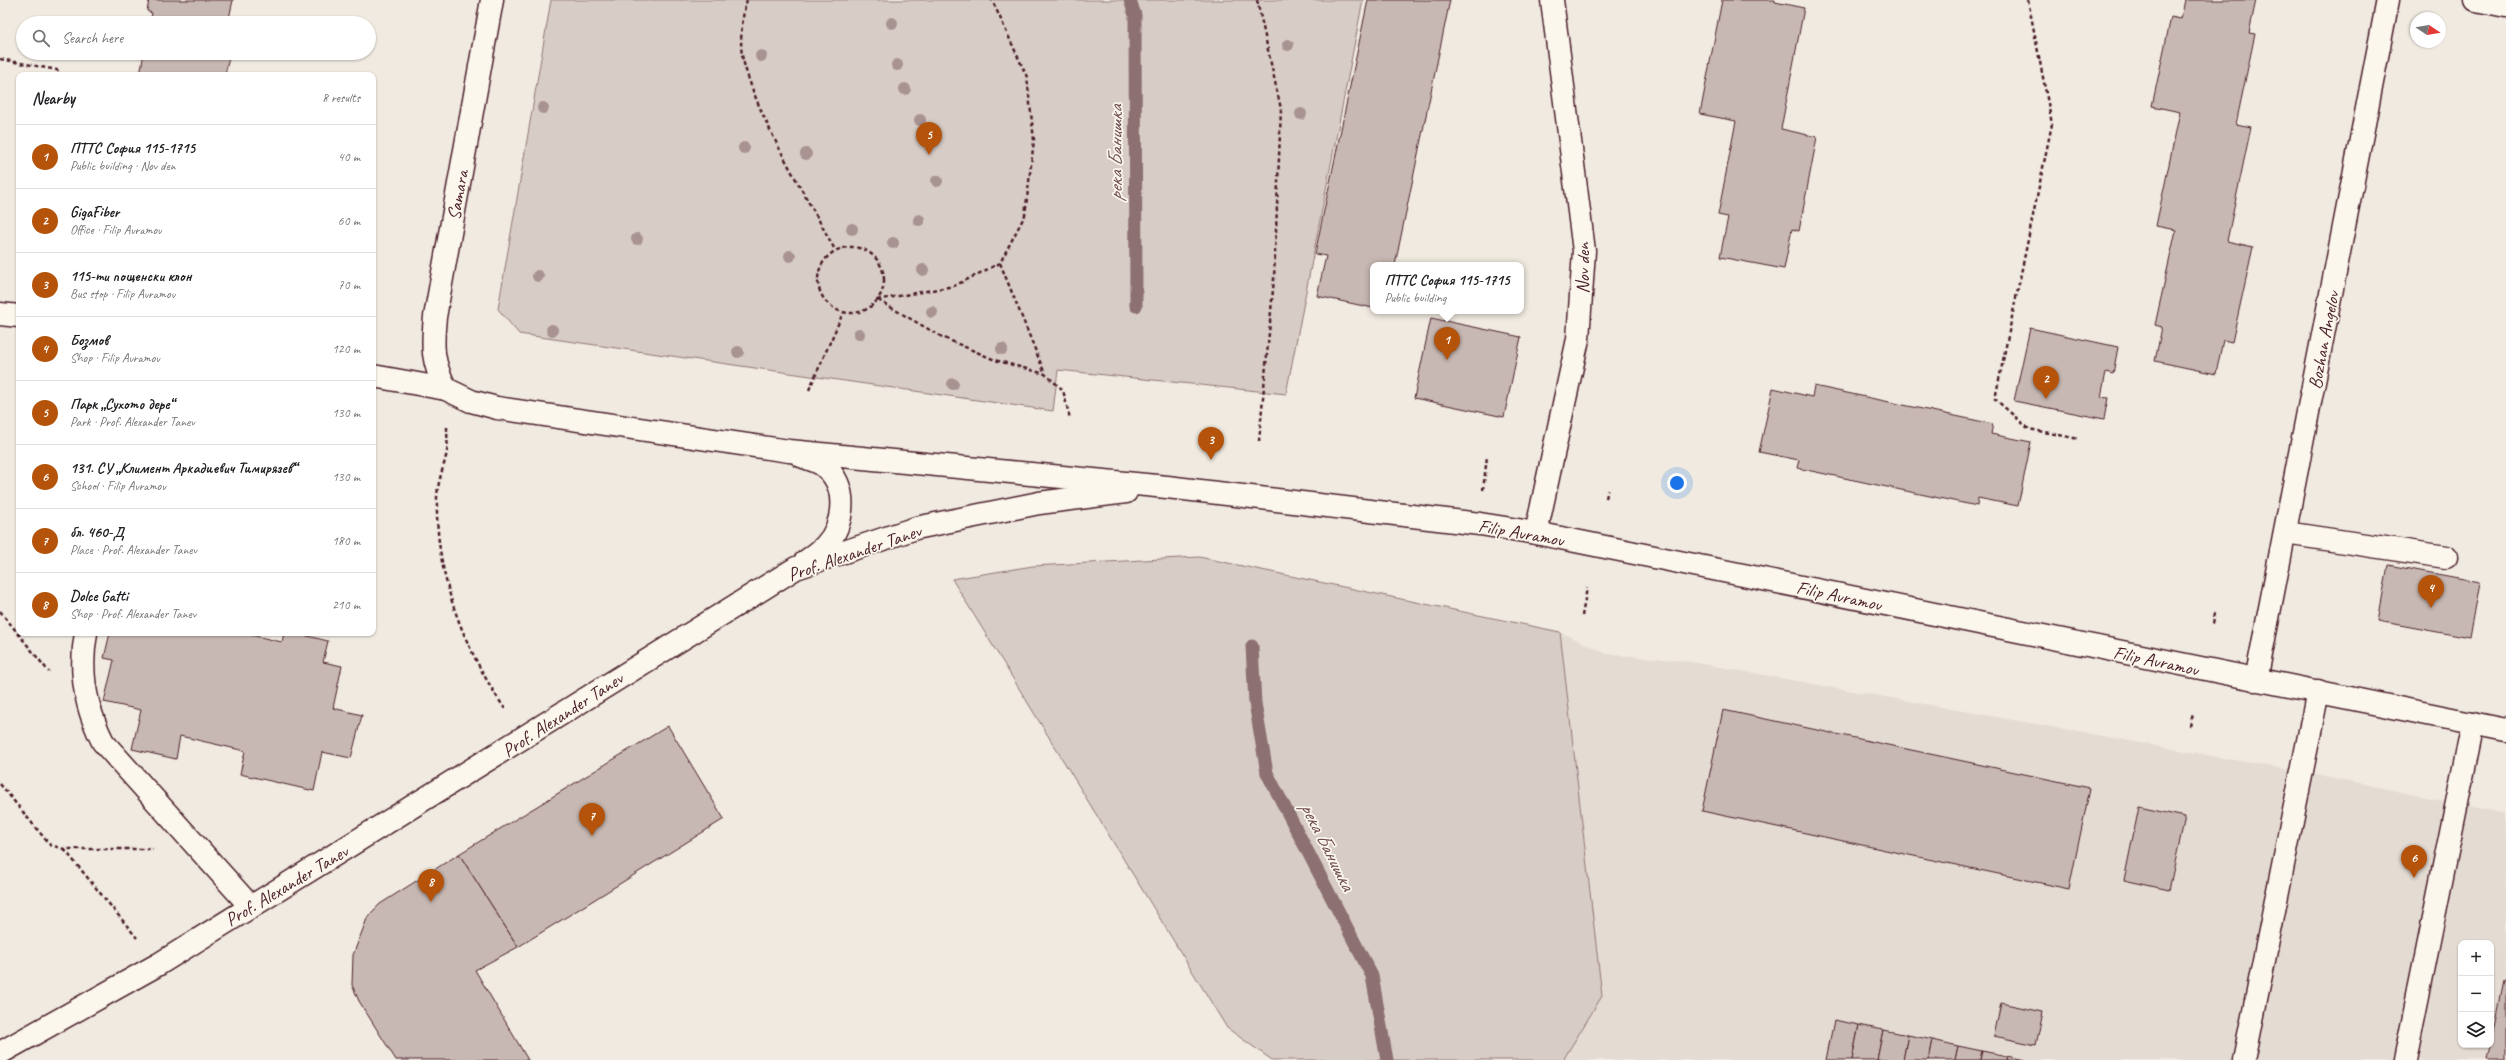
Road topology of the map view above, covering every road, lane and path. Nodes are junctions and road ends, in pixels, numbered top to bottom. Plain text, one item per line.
1 (492, 0) edge
2 (747, 0) edge
3 (992, 0) edge
4 (1257, 0) edge
5 (1552, 0) edge
6 (2028, 0) edge
7 (2388, 0) edge
8 (2476, 0) edge
9 (2506, 6) edge
10 (0, 59) edge
11 (59, 72) edge
12 (835, 250) junction
13 (1000, 263) junction
14 (877, 300) junction
15 (844, 313) junction
16 (0, 314) edge
17 (16, 316) edge
18 (1045, 374) junction
19 (376, 377) edge
20 (446, 389) junction
21 (809, 390) dead end
22 (1070, 419) dead end
23 (2079, 439) dead end
24 (1259, 441) dead end
25 (789, 451) junction
26 (1487, 457) dead end
27 (1167, 487) junction
28 (1483, 490) dead end
29 (1608, 490) dead end
30 (1606, 498) dead end
31 (1536, 533) junction
32 (2285, 533) junction
33 (2446, 557) dead end
34 (796, 568) junction
35 (1587, 588) dead end
36 (0, 611) edge
37 (2215, 613) dead end
38 (1582, 616) dead end
39 (2213, 624) dead end
40 (16, 630) edge
41 (86, 636) edge
42 (2256, 680) junction
43 (2318, 691) junction
44 (2193, 714) dead end
45 (2473, 723) junction
46 (2190, 726) dead end
47 (2506, 730) edge
48 (525, 739) junction
49 (0, 784) edge
50 (64, 849) junction
51 (199, 850) junction
52 (251, 907) junction
53 (159, 964) junction
54 (0, 1053) edge
55 (2244, 1060) edge
56 (2405, 1060) edge

1 - 20 street, Samara
2 - 12 path
3 - 13 path
4 - 24 path
5 - 31 street, Nov den
6 - 23 path
7 - 32 street, Bozhan Angelov
8 - 9 street
10 - 11 path
12 - 14 path
12 - 15 path
13 - 14 path
13 - 18 path
14 - 15 path
14 - 18 path
15 - 21 path
16 - 17 street
18 - 22 path
19 - 20 street
20 - 25 street
20 - 48 path
25 - 27 street
25 - 34 street
26 - 28 path
27 - 31 street, Filip Avramov
27 - 34 street, Prof. Alexander Tanev
29 - 30 path
31 - 42 street, Filip Avramov
32 - 33 street
32 - 42 street, Bozhan Angelov
34 - 48 street, Prof. Alexander Tanev
35 - 38 path
36 - 40 path
37 - 39 path
41 - 51 street
42 - 43 street, Filip Avramov
43 - 45 street, Filip Avramov
43 - 55 street
44 - 46 path
45 - 47 street, Filip Avramov
45 - 56 street
48 - 52 street, Prof. Alexander Tanev
49 - 50 path
50 - 51 path
50 - 53 path
51 - 52 street
52 - 53 street, Prof. Alexander Tanev
53 - 54 street, Prof. Alexander Tanev

